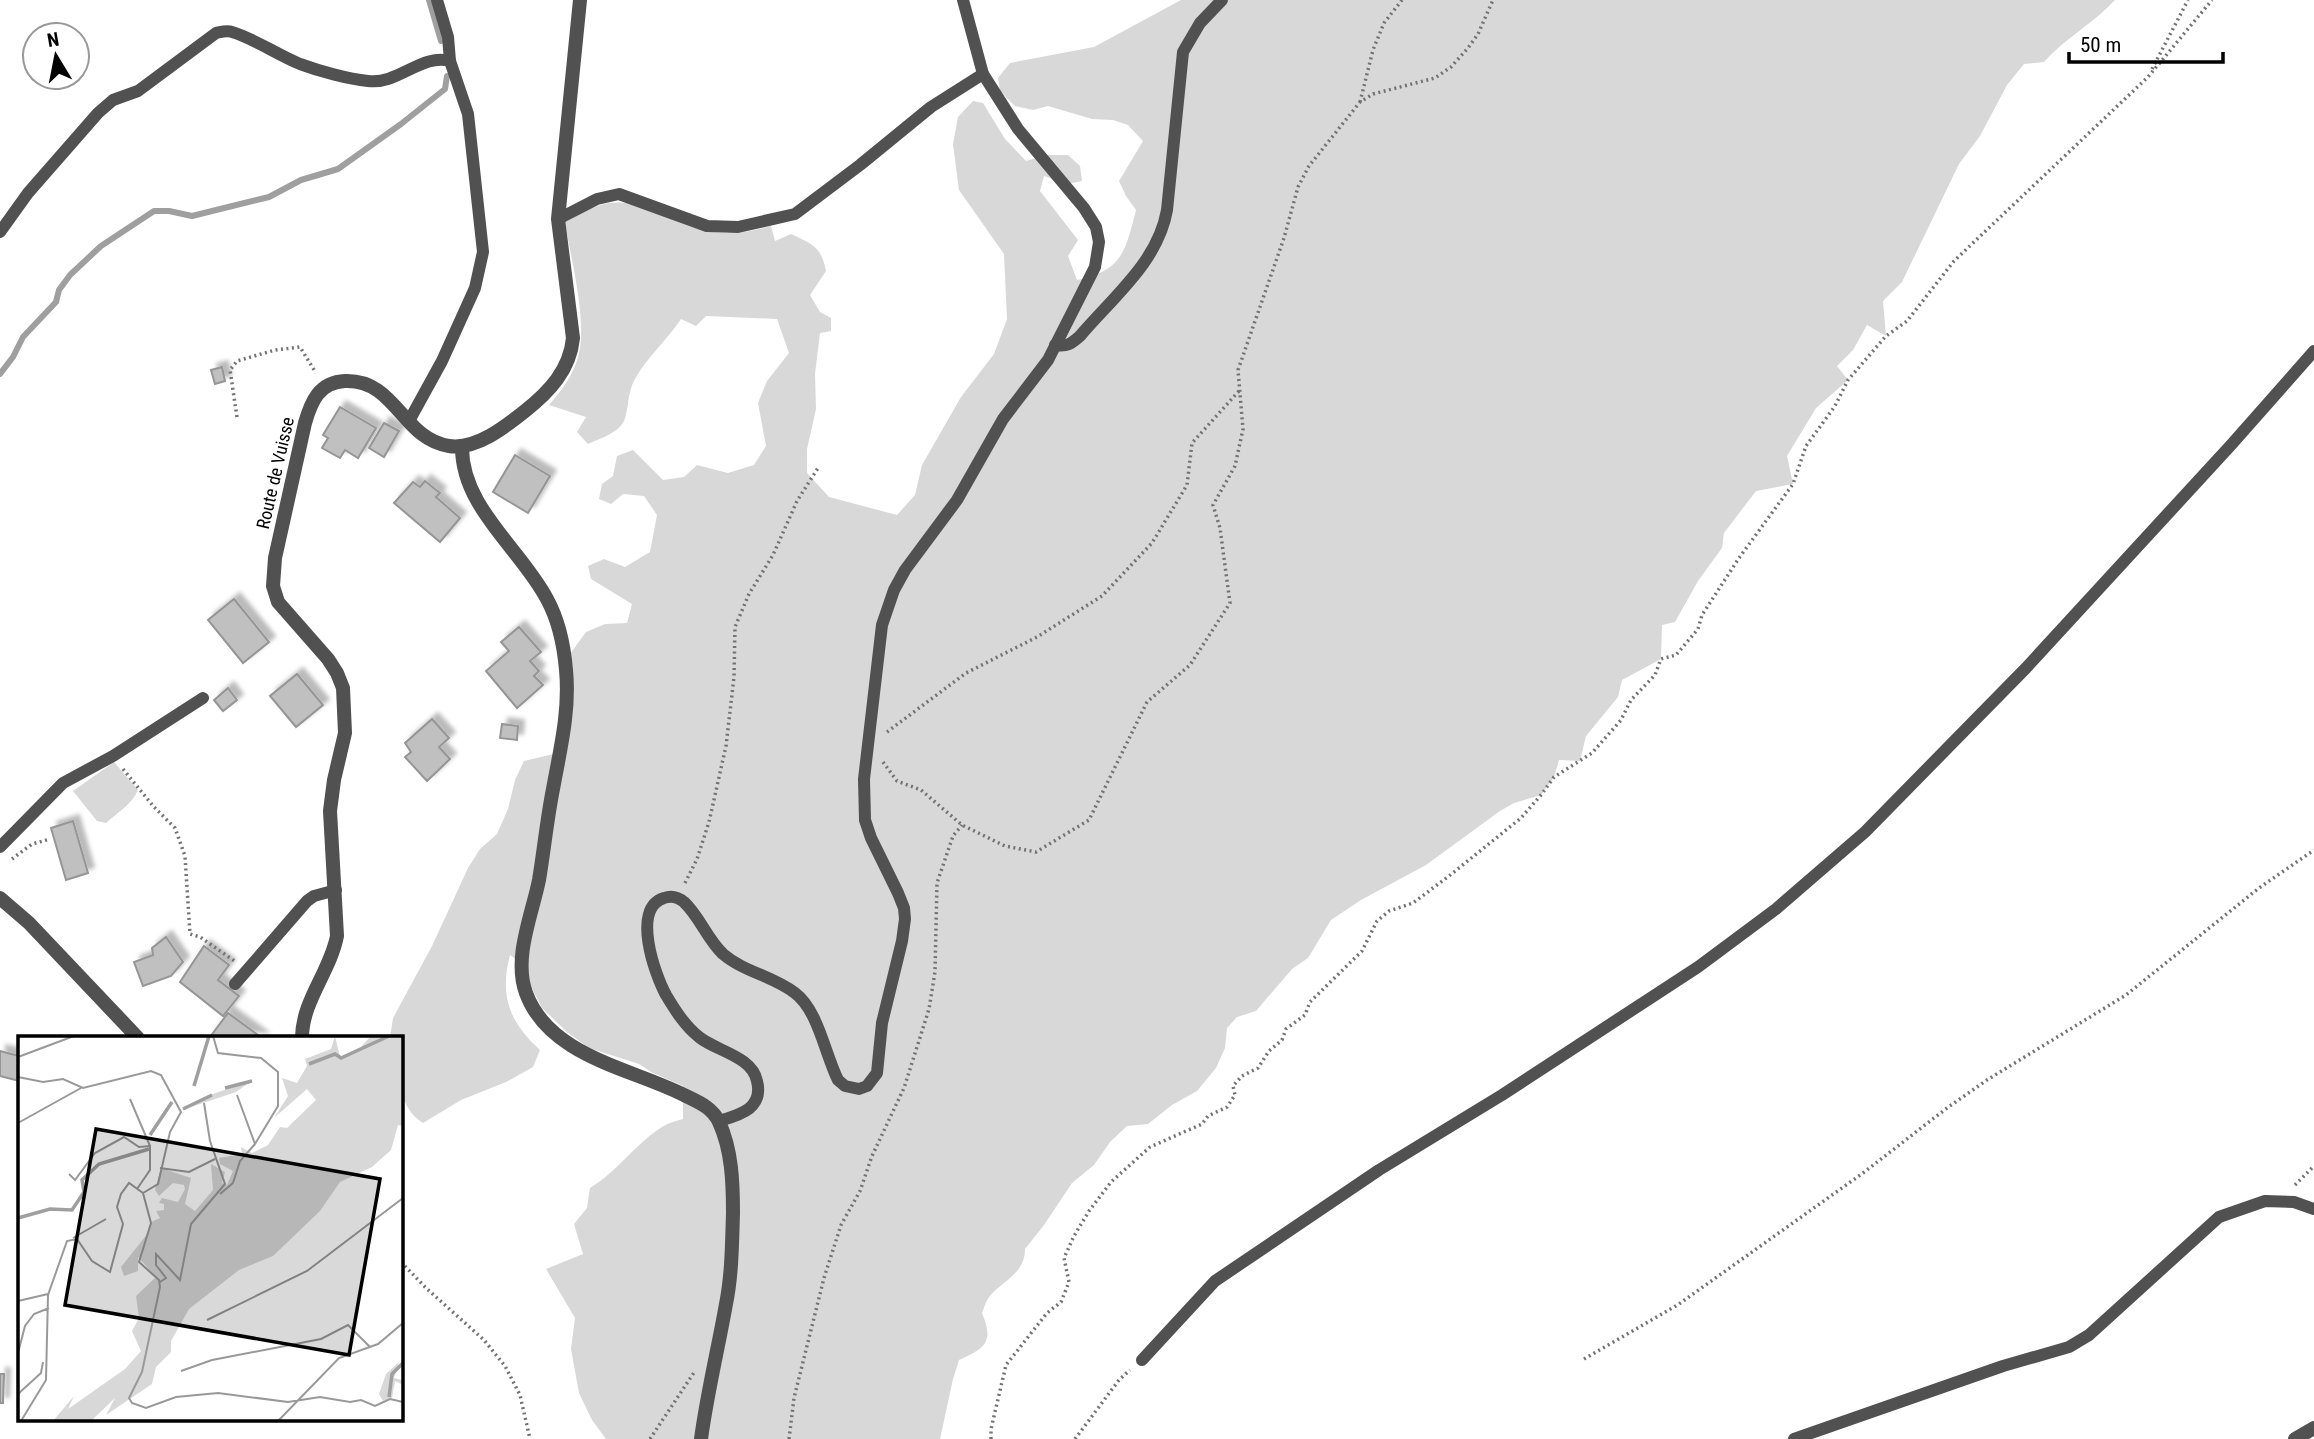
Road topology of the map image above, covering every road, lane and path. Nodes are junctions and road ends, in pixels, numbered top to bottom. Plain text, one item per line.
1 (437, 0) edge
2 (580, 0) edge
3 (963, 0) edge
4 (1222, 0) edge
5 (1402, 0) edge
6 (1493, 0) edge
7 (2188, 0) edge
8 (2212, 0) edge
9 (450, 61) junction
10 (984, 74) junction
11 (2148, 77) junction
12 (1360, 102) junction
13 (558, 219) junction
14 (0, 232) edge
15 (1055, 345) junction
16 (2314, 351) edge
17 (324, 387) junction
18 (1239, 391) junction
19 (237, 417) dead end
20 (409, 421) junction
21 (462, 446) junction
22 (818, 468) dead end
23 (203, 698) dead end
24 (868, 745) junction
25 (113, 756) junction
26 (962, 825) junction
27 (50, 839) dead end
28 (0, 847) edge
29 (2314, 850) edge
30 (6, 860) dead end
31 (336, 890) junction
32 (0, 898) edge
33 (678, 898) junction
34 (247, 971) junction
35 (235, 984) dead end
36 (136, 1036) edge
37 (302, 1036) edge
38 (719, 1121) junction
39 (2314, 1166) edge
40 (2278, 1201) junction
41 (2314, 1209) edge
42 (402, 1263) edge
43 (719, 1339) junction
44 (1584, 1359) dead end
45 (1142, 1360) joint
46 (2314, 1428) edge
47 (530, 1439) edge
48 (650, 1439) edge
49 (701, 1439) edge
50 (789, 1439) edge
51 (991, 1439) edge
52 (1075, 1439) edge
53 (1794, 1439) edge
54 (2295, 1439) edge

1 - 9 lane
2 - 13 street
3 - 10 lane
4 - 15 lane
5 - 12 path
6 - 12 path
7 - 11 path
8 - 11 path
9 - 14 lane
9 - 20 lane
10 - 13 lane
10 - 15 lane
11 - 51 path
12 - 18 path
13 - 21 street
15 - 24 lane
16 - 45 lane
17 - 19 path
17 - 20 street
17 - 31 street, Route de Vuisse
18 - 24 path
18 - 26 path
20 - 21 street
21 - 38 street
22 - 33 path
23 - 25 lane
24 - 26 path
24 - 33 lane
25 - 28 lane
25 - 34 path
26 - 50 path
27 - 30 path
29 - 44 path
31 - 34 lane
31 - 37 street, Route de Vuisse
32 - 36 street
33 - 38 lane
34 - 35 lane
38 - 43 street
39 - 40 path
40 - 41 lane
40 - 53 lane
42 - 47 path
43 - 48 path
43 - 49 street
45 - 52 path
46 - 54 street

